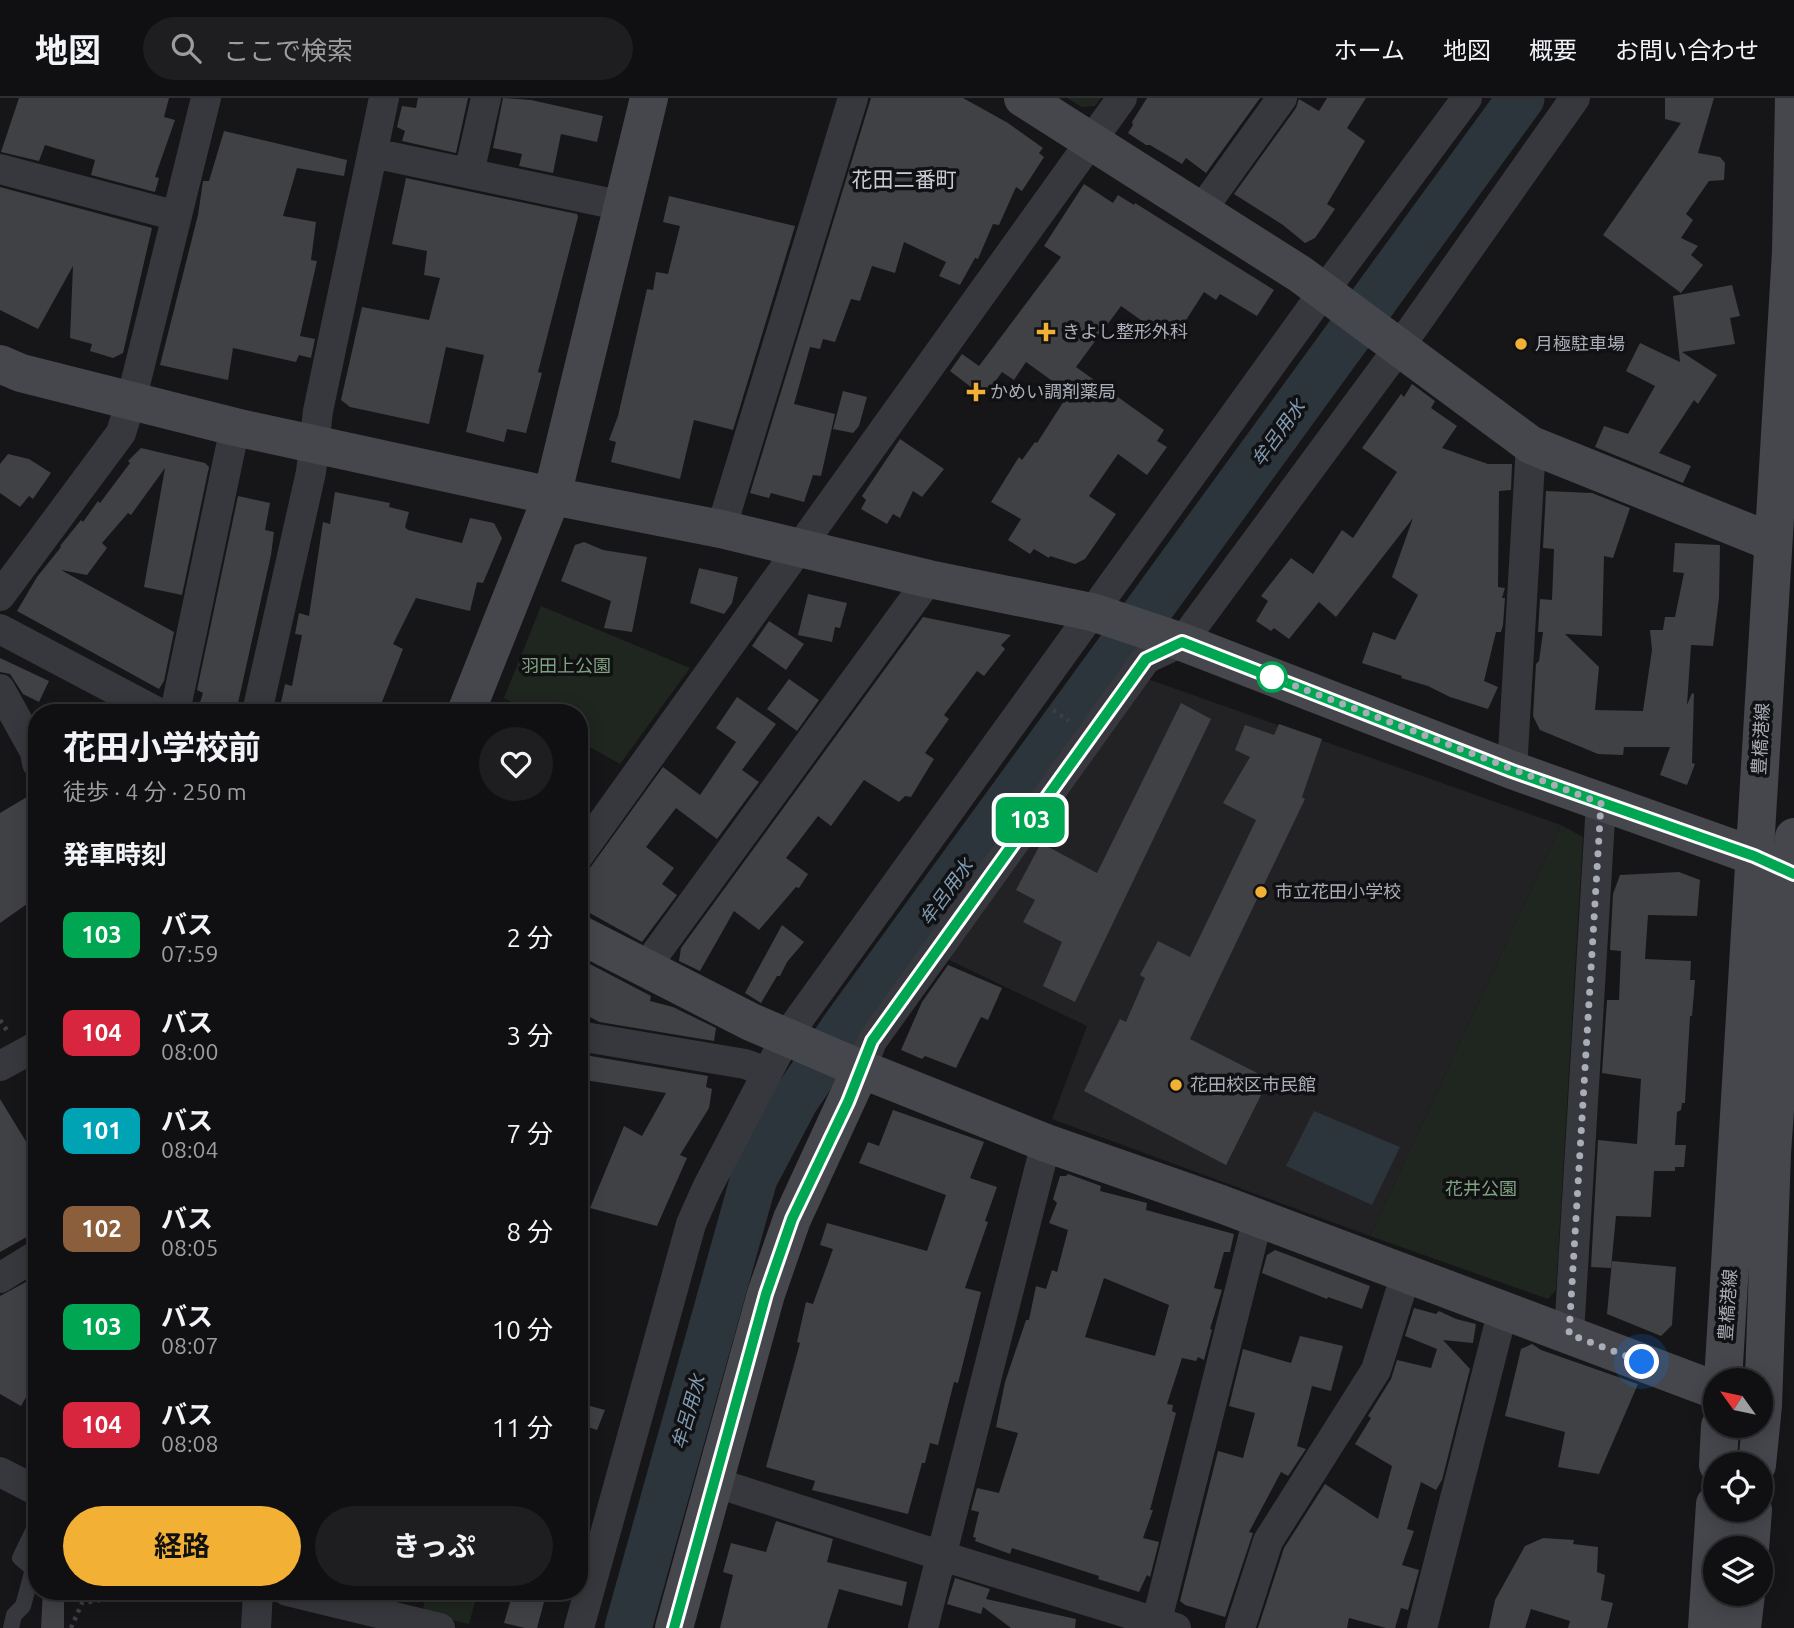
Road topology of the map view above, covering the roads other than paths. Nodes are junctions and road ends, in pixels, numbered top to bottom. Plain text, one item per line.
1 (206, 98) edge
2 (384, 98) edge
3 (486, 98) edge
4 (649, 98) edge
5 (853, 98) edge
6 (1023, 98) edge
7 (1122, 98) edge
8 (1282, 98) edge
9 (1467, 98) edge
10 (1576, 98) edge
11 (1794, 98) edge
12 (1091, 141) junction
13 (373, 153) junction
14 (0, 169) edge
15 (469, 173) junction
16 (623, 206) junction
17 (1200, 212) junction
18 (177, 216) junction
19 (1361, 319) junction
20 (0, 364) edge
21 (131, 401) junction
22 (235, 427) junction
23 (314, 443) junction
24 (1531, 445) junction
25 (552, 496) junction
26 (721, 529) junction
27 (1772, 542) junction
28 (802, 547) junction
29 (929, 579) junction
30 (0, 596) edge
31 (1138, 628) junction
32 (0, 629) edge
33 (0, 690) edge
34 (142, 704) edge
35 (177, 704) edge
36 (259, 704) edge
37 (469, 704) edge
38 (28, 740) edge
39 (1512, 771) junction
40 (1601, 803) junction
41 (588, 843) edge
42 (1754, 856) junction
43 (1793, 861) edge
44 (588, 939) edge
45 (645, 968) junction
46 (588, 1038) edge
47 (28, 1051) edge
48 (825, 1054) junction
49 (0, 1066) edge
50 (767, 1072) junction
51 (1046, 1143) junction
52 (1783, 1154) edge
53 (1258, 1218) junction
54 (28, 1261) edge
55 (1406, 1273) junction
56 (0, 1278) edge
57 (1503, 1310) junction
58 (1569, 1334) junction
59 (1724, 1368) edge
60 (1703, 1385) edge
61 (1773, 1385) edge
62 (0, 1472) edge
63 (715, 1482) junction
64 (28, 1486) edge
65 (1714, 1522) edge
66 (28, 1542) edge
67 (942, 1556) junction
68 (28, 1565) edge
69 (28, 1588) edge
70 (588, 1596) edge
71 (258, 1600) edge
72 (324, 1600) edge
73 (587, 1600) edge
74 (1745, 1606) edge
75 (1163, 1626) edge
76 (11, 1628) edge
77 (256, 1628) edge
78 (440, 1628) edge
79 (579, 1628) edge
80 (674, 1628) edge
81 (923, 1628) edge
82 (1240, 1628) edge
83 (1422, 1628) edge
84 (1707, 1628) edge
85 (1742, 1628) edge

1 - 18 street
2 - 13 street
3 - 15 street
4 - 16 street
5 - 26 street
6 - 12 street
7 - 12 street
8 - 17 street
9 - 19 street
10 - 19 street
11 - 27 street, 豊橋港線
12 - 17 street
12 - 28 street
13 - 15 street
13 - 23 street
14 - 18 street
15 - 16 street
16 - 25 street
17 - 19 street
18 - 21 street
19 - 24 street
19 - 31 street
19 - 31 street
20 - 21 street
21 - 22 street
21 - 30 street
22 - 23 street
22 - 35 street
23 - 25 street
23 - 36 street
24 - 27 street
24 - 39 street
25 - 26 street
25 - 37 street
26 - 28 street
27 - 42 street, 豊橋港線
28 - 29 street
28 - 41 street
29 - 31 street
29 - 45 street
31 - 39 street
31 - 48 street
31 - 48 street
32 - 34 street
33 - 38 street
39 - 40 street
40 - 42 street
40 - 58 street
42 - 43 street
42 - 59 street, 豊橋港線
43 - 52 street
44 - 45 street
45 - 48 street
46 - 50 street
47 - 49 street
48 - 50 street
48 - 51 street
48 - 63 street
50 - 70 street
51 - 53 street
51 - 67 street
52 - 61 street
53 - 55 street
53 - 75 street
54 - 56 street
55 - 57 street
55 - 82 street
57 - 58 street
57 - 83 street
58 - 60 street
62 - 64 street
63 - 67 street
63 - 80 street
65 - 84 street
66 - 68 lane
67 - 75 street
67 - 81 street
69 - 76 lane
71 - 77 street
72 - 78 street
73 - 79 street
74 - 85 street

